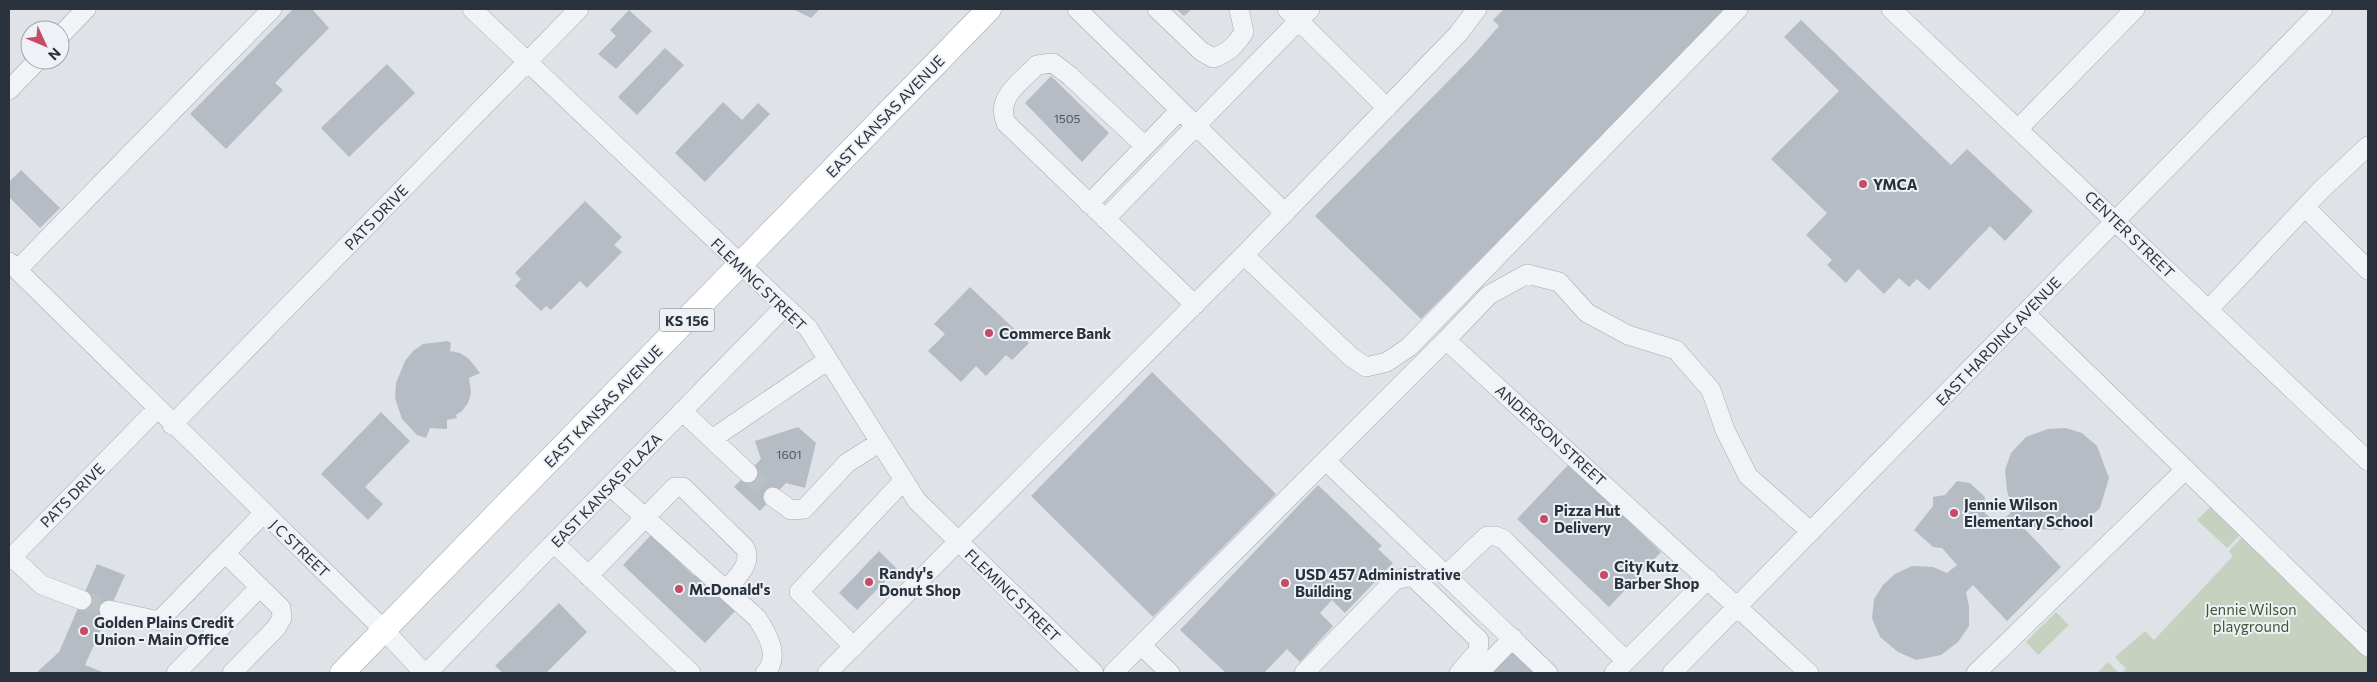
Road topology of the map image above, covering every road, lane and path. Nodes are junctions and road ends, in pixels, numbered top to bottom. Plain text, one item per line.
1 (86, 9) edge
2 (272, 9) edge
3 (472, 9) edge
4 (579, 9) edge
5 (989, 9) edge
6 (1077, 9) edge
7 (1157, 9) edge
8 (1240, 9) edge
9 (1477, 9) edge
10 (1738, 9) edge
11 (1891, 9) edge
12 (2135, 9) edge
13 (2323, 9) edge
14 (1299, 13) edge
15 (70, 26) edge
16 (528, 62) junction
17 (28, 70) edge
18 (9, 90) edge
19 (1387, 108) junction
20 (1180, 110) junction
21 (1196, 126) junction
22 (2018, 129) junction
23 (1145, 146) junction
24 (2368, 146) edge
25 (1089, 204) junction
26 (2305, 207) junction
27 (1285, 214) junction
28 (1104, 219) junction
29 (2116, 221) junction
30 (1244, 255) junction
31 (13, 266) edge
32 (740, 266) junction
33 (2368, 270) edge
34 (1195, 304) junction
35 (784, 306) junction
36 (2209, 309) junction
37 (2026, 314) junction
38 (1446, 340) junction
39 (828, 360) junction
40 (157, 410) junction
41 (682, 411) junction
42 (172, 425) junction
43 (712, 439) junction
44 (880, 442) junction
45 (1326, 461) junction
46 (2368, 461) edge
47 (2186, 469) junction
48 (748, 473) tunnel mouth
49 (904, 480) junction
50 (610, 486) junction
51 (773, 497) tunnel mouth
52 (264, 514) junction
53 (645, 518) junction
54 (1811, 532) junction
55 (959, 542) junction
56 (554, 543) junction
57 (226, 554) junction
58 (10, 558) edge
59 (1446, 575) junction
60 (588, 576) junction
61 (1708, 579) junction
62 (260, 587) junction
63 (727, 590) junction
64 (82, 600) tunnel mouth
65 (1738, 606) junction
66 (109, 610) tunnel mouth
67 (384, 630) junction
68 (1513, 638) junction
69 (1141, 645) junction
70 (2368, 646) edge
71 (854, 647) junction
72 (1620, 667) edge
73 (176, 673) edge
74 (232, 673) edge
75 (342, 673) edge
76 (426, 673) edge
77 (691, 673) edge
78 (765, 673) edge
79 (827, 673) edge
80 (1094, 673) edge
81 (1113, 673) edge
82 (1170, 673) edge
83 (1304, 673) edge
84 (1459, 673) edge
85 (1479, 673) edge
86 (1548, 673) edge
87 (1672, 673) edge
88 (1808, 673) edge
89 (1976, 673) edge

1 - 15 street
2 - 31 street
3 - 16 street, FLEMING STREET
4 - 16 street, PATS DRIVE
5 - 32 main road, EAST KANSAS AVENUE / KS 156
6 - 20 street
7 - 8 street
9 - 19 street
10 - 30 street
11 - 22 street, CENTER STREET
12 - 22 street
13 - 29 street, EAST HARDING AVENUE
14 - 19 street
14 - 21 street
16 - 32 street, FLEMING STREET
16 - 42 street, PATS DRIVE
17 - 18 street
19 - 27 street
20 - 21 street
20 - 23 street
21 - 27 street
21 - 28 street
22 - 29 street, CENTER STREET
23 - 25 street
23 - 25 street
24 - 26 street
25 - 28 street
26 - 33 street
26 - 36 street
27 - 30 street
28 - 34 street
29 - 36 street, CENTER STREET
29 - 37 street, EAST HARDING AVENUE
30 - 34 street
31 - 40 street
32 - 35 street, FLEMING STREET
32 - 67 main road, EAST KANSAS AVENUE / KS 156
34 - 55 street
35 - 39 street, FLEMING STREET
35 - 41 street, EAST KANSAS PLAZA
36 - 46 street, CENTER STREET
37 - 47 street
37 - 54 street, EAST HARDING AVENUE
38 - 45 street
38 - 54 street
38 - 61 street, ANDERSON STREET
39 - 43 street
39 - 44 street, FLEMING STREET
40 - 42 street, J C STREET
40 - 58 street, PATS DRIVE
41 - 43 street
41 - 50 street, EAST KANSAS PLAZA
42 - 52 street, J C STREET
43 - 48 street
44 - 49 street, FLEMING STREET
44 - 51 street
45 - 59 street
45 - 69 street
47 - 70 street
47 - 89 street
49 - 55 street, FLEMING STREET
49 - 71 street
50 - 53 street
50 - 56 street, EAST KANSAS PLAZA
52 - 57 street
52 - 67 street, J C STREET
53 - 60 street
53 - 63 street
53 - 63 street
54 - 65 street, EAST HARDING AVENUE
55 - 71 street
55 - 80 street, FLEMING STREET
56 - 60 street
56 - 76 street, EAST KANSAS PLAZA
57 - 62 street
57 - 66 street
58 - 64 street
59 - 68 street
59 - 72 street
60 - 77 street
61 - 65 street, ANDERSON STREET
61 - 72 street
62 - 73 street
62 - 74 street
63 - 78 street
65 - 87 street, EAST HARDING AVENUE
65 - 88 street, ANDERSON STREET
67 - 75 main road, EAST KANSAS AVENUE / KS 156
67 - 76 street, J C STREET
68 - 85 street
68 - 86 street
69 - 81 street
69 - 82 street
71 - 79 street
83 - 84 street

